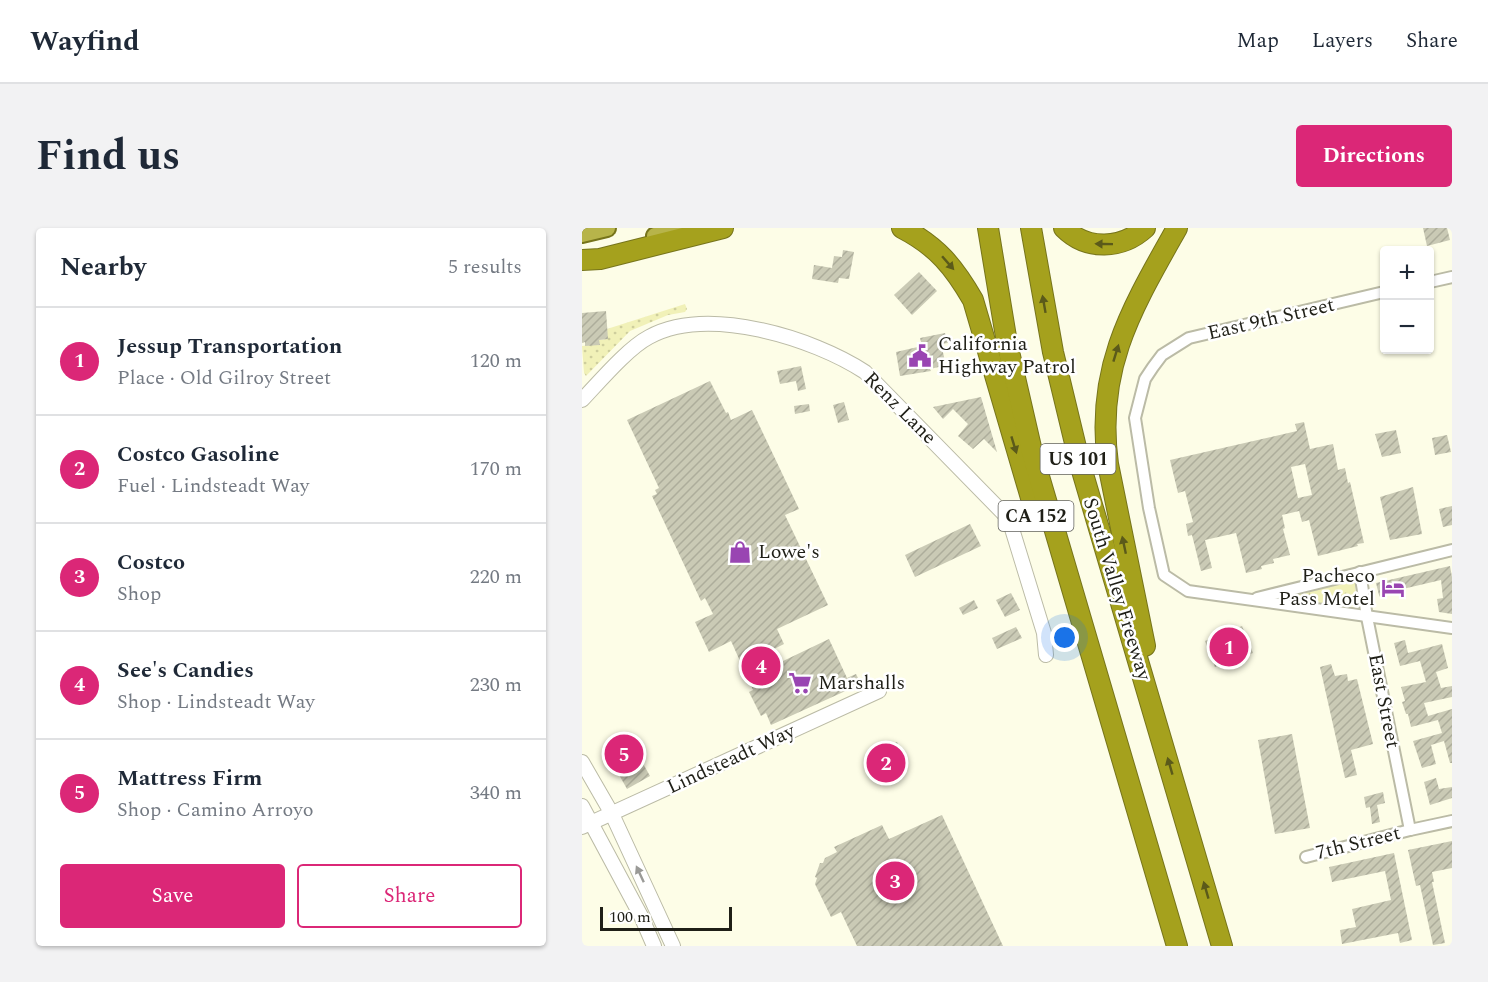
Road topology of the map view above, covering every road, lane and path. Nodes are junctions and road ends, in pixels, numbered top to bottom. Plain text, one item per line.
1 (607, 228) edge
2 (682, 228) edge
3 (723, 228) edge
4 (902, 228) edge
5 (977, 228) edge
6 (988, 228) edge
7 (1031, 228) edge
8 (1064, 228) edge
9 (1145, 228) edge
10 (1178, 228) edge
11 (582, 234) edge
12 (582, 259) edge
13 (1452, 277) edge
14 (1434, 281) edge
15 (1380, 293) edge
16 (1015, 381) junction
17 (582, 400) edge
18 (1452, 550) edge
19 (1360, 572) junction
20 (1251, 599) junction
21 (1367, 617) junction
22 (1452, 628) edge
23 (1046, 655) dead end
24 (1146, 685) junction
25 (879, 691) dead end
26 (582, 762) edge
27 (582, 806) edge
28 (612, 813) junction
29 (1452, 821) edge
30 (587, 825) edge
31 (1142, 827) junction
32 (1410, 830) junction
33 (1306, 857) dead end
34 (654, 946) edge
35 (673, 946) edge
36 (1177, 946) edge
37 (1222, 946) edge

1 - 11 highway
2 - 12 highway
3 - 12 highway
4 -> 31 highway, CA 152
5 - 16 highway
6 - 16 highway, US 101
24 -> 7 highway, South Valley Freeway / US 101
9 -> 8 highway
24 -> 10 highway
13 - 14 street
15 - 20 street, East 9th Street
16 - 31 highway, US 101
17 - 23 street, Renz Lane
18 - 19 street
19 - 20 street
19 - 21 street, East Street
20 - 21 street
21 - 22 street
21 - 32 street, East Street
37 -> 24 highway, South Valley Freeway / US 101
25 - 28 street, Lindsteadt Way
26 - 28 street
27 - 30 street
28 - 30 street, Lindsteadt Way
35 -> 28 street
29 - 32 street, 7th Street
30 - 34 street
31 - 36 highway, US 101
32 - 33 street, 7th Street

